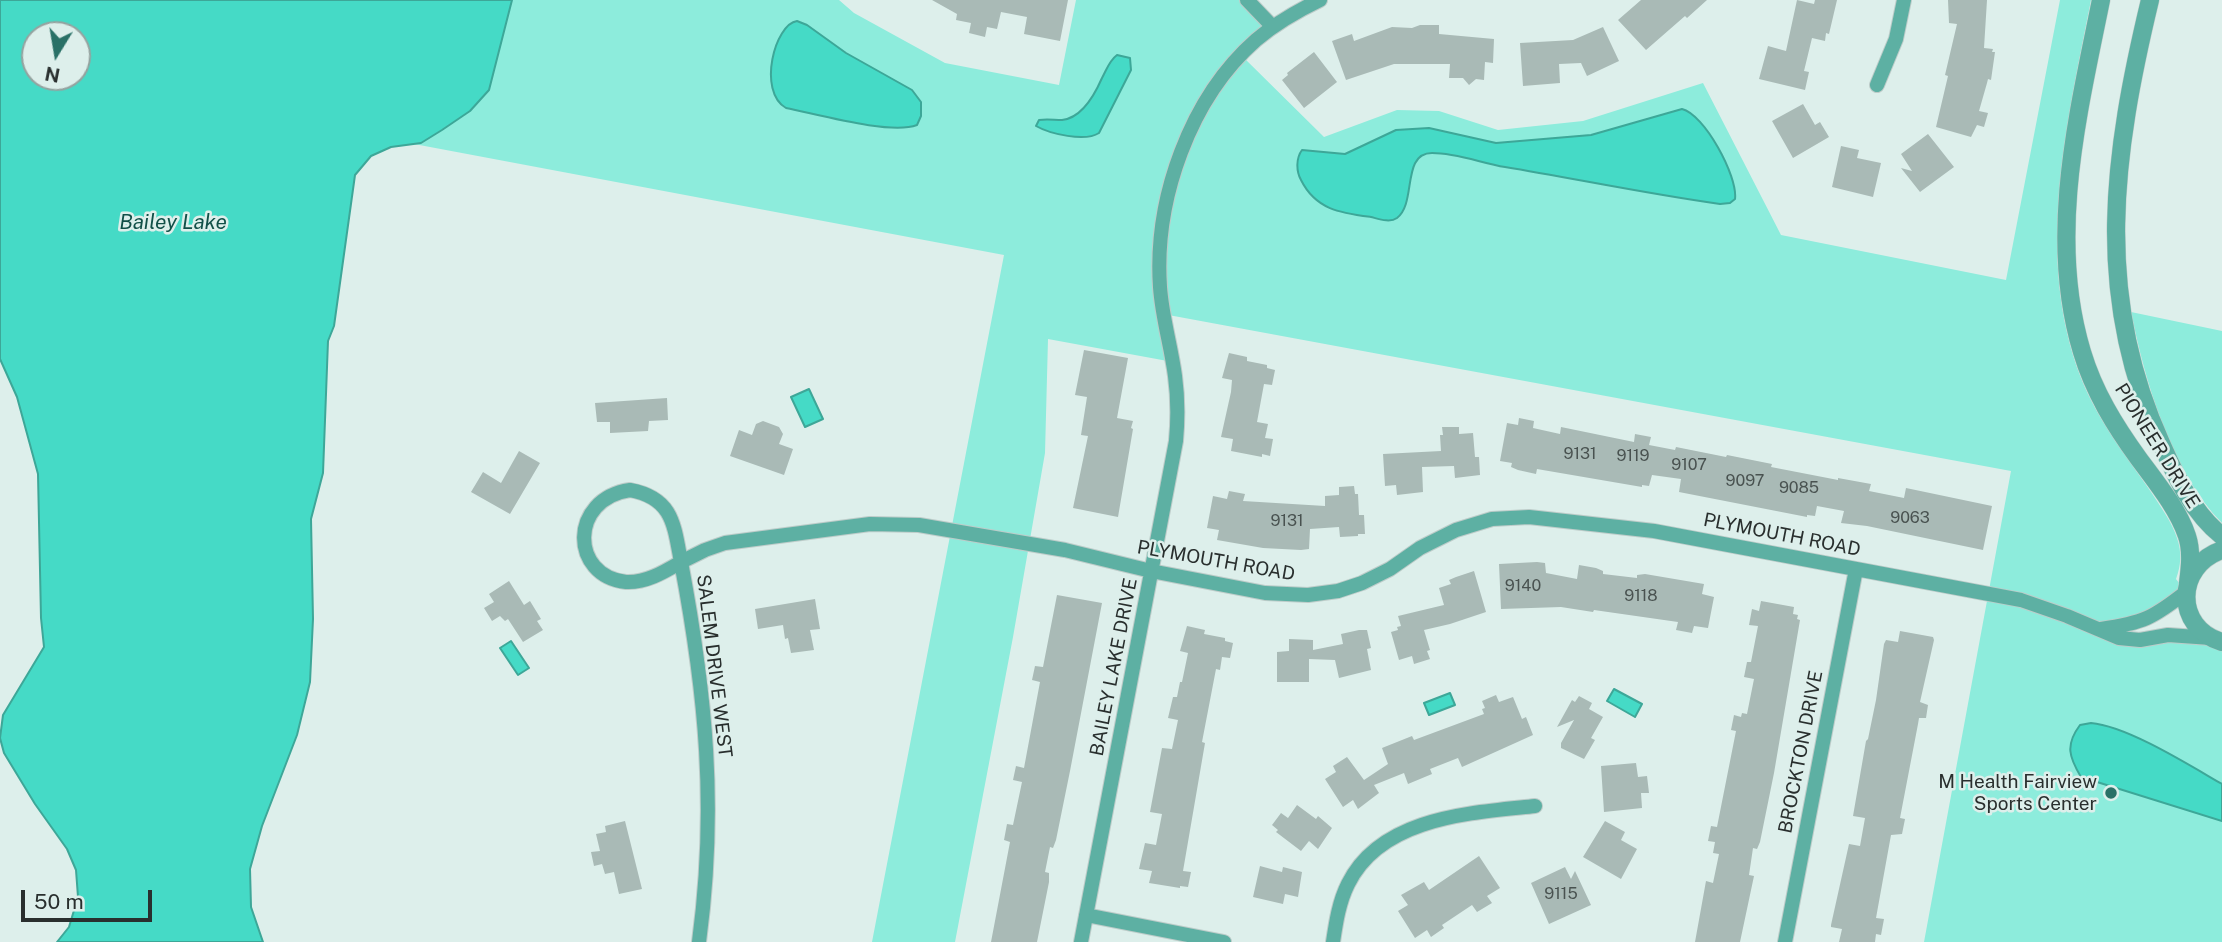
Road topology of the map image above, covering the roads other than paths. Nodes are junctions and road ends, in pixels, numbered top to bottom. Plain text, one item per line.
1 (1247, 0) edge
2 (1320, 0) edge
3 (1904, 0) edge
4 (2101, 0) edge
5 (2150, 0) edge
6 (1273, 27) junction
7 (1877, 85) dead end
8 (2222, 536) edge
9 (2222, 550) edge
10 (681, 562) junction
11 (1856, 569) junction
12 (1152, 571) junction
13 (2187, 588) junction
14 (2101, 629) junction
15 (2218, 641) edge
16 (1535, 806) dead end
17 (1086, 915) junction
18 (699, 942) edge
19 (1081, 942) edge
20 (1224, 942) edge
21 (1333, 942) edge
22 (1785, 942) edge

1 - 6 street
2 - 6 street, BAILEY LAKE DRIVE
3 - 7 street
4 - 13 street, PIONEER DRIVE
5 - 8 street, PIONEER DRIVE
6 - 12 street, BAILEY LAKE DRIVE
9 - 13 street
10 - 10 street, SALEM DRIVE WEST
10 - 12 street, PLYMOUTH ROAD
10 - 18 street, SALEM DRIVE WEST
11 - 12 street, PLYMOUTH ROAD
11 - 14 street, PLYMOUTH ROAD
11 - 22 street, BROCKTON DRIVE
12 - 17 street, BAILEY LAKE DRIVE
13 - 14 street, PLYMOUTH ROAD
13 - 15 street, PIONEER DRIVE
14 - 15 street, PLYMOUTH ROAD
16 - 21 street
17 - 19 street, BAILEY LAKE DRIVE
17 - 20 street

